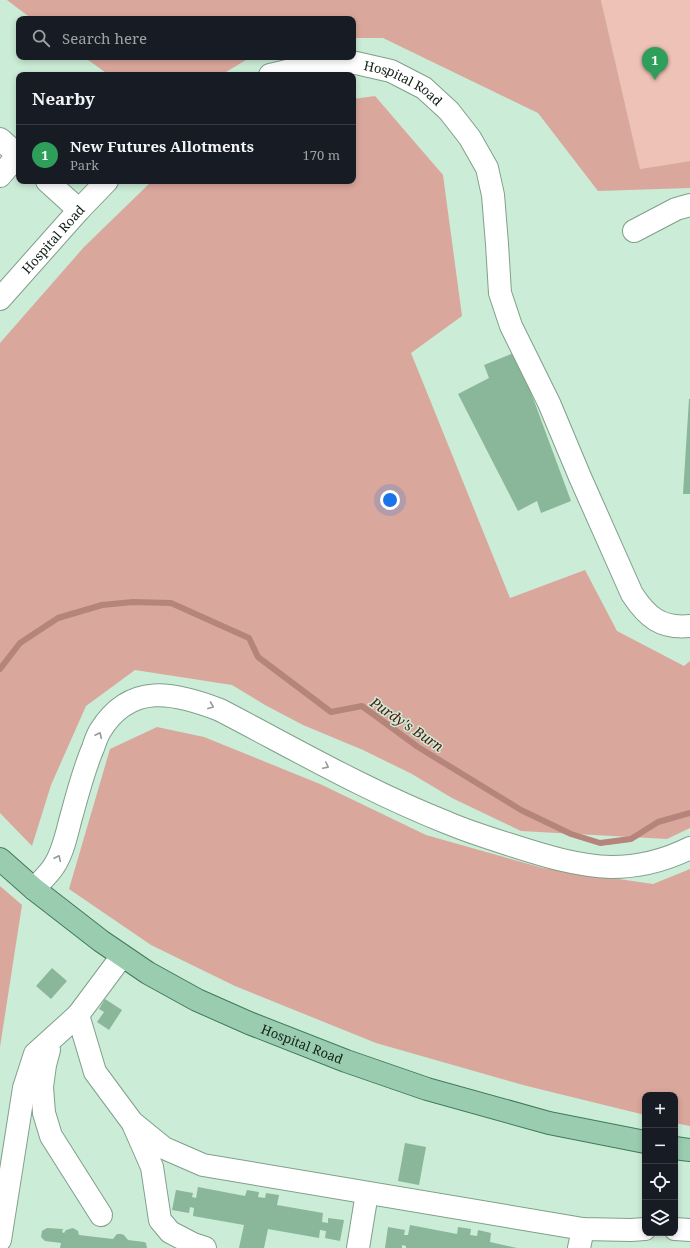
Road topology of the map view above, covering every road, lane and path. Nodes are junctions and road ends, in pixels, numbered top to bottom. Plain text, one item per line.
1 (283, 72) edge
2 (0, 140) edge
3 (16, 154) edge
4 (16, 158) edge
5 (0, 176) edge
6 (50, 184) edge
7 (104, 184) edge
8 (690, 205) edge
9 (79, 210) junction
10 (634, 231) dead end
11 (0, 299) edge
12 (690, 626) edge
13 (690, 848) edge
14 (0, 859) edge
15 (34, 889) junction
16 (122, 956) junction
17 (78, 1015) junction
18 (53, 1037) junction
19 (132, 1122) junction
20 (642, 1141) edge
21 (678, 1148) edge
22 (690, 1150) edge
23 (367, 1193) junction
24 (101, 1216) dead end
25 (678, 1228) edge
26 (642, 1229) edge
27 (690, 1230) edge
28 (581, 1238) edge
29 (0, 1240) edge
30 (205, 1248) edge
31 (358, 1248) edge

1 - 12 street, Hospital Road
2 - 3 street
4 - 5 street
6 - 9 street
7 - 9 street, Hospital Road
8 - 10 street
9 - 11 street, Hospital Road
15 -> 13 street
14 - 15 main road, Hospital Road
15 - 16 main road, Hospital Road
16 - 17 street
16 - 20 main road, Hospital Road
17 - 18 street
17 - 19 street
18 - 24 street
18 - 29 street
19 - 23 street
19 - 30 street
21 - 22 main road
23 - 28 street
23 - 31 street
25 - 27 street
26 - 28 street

